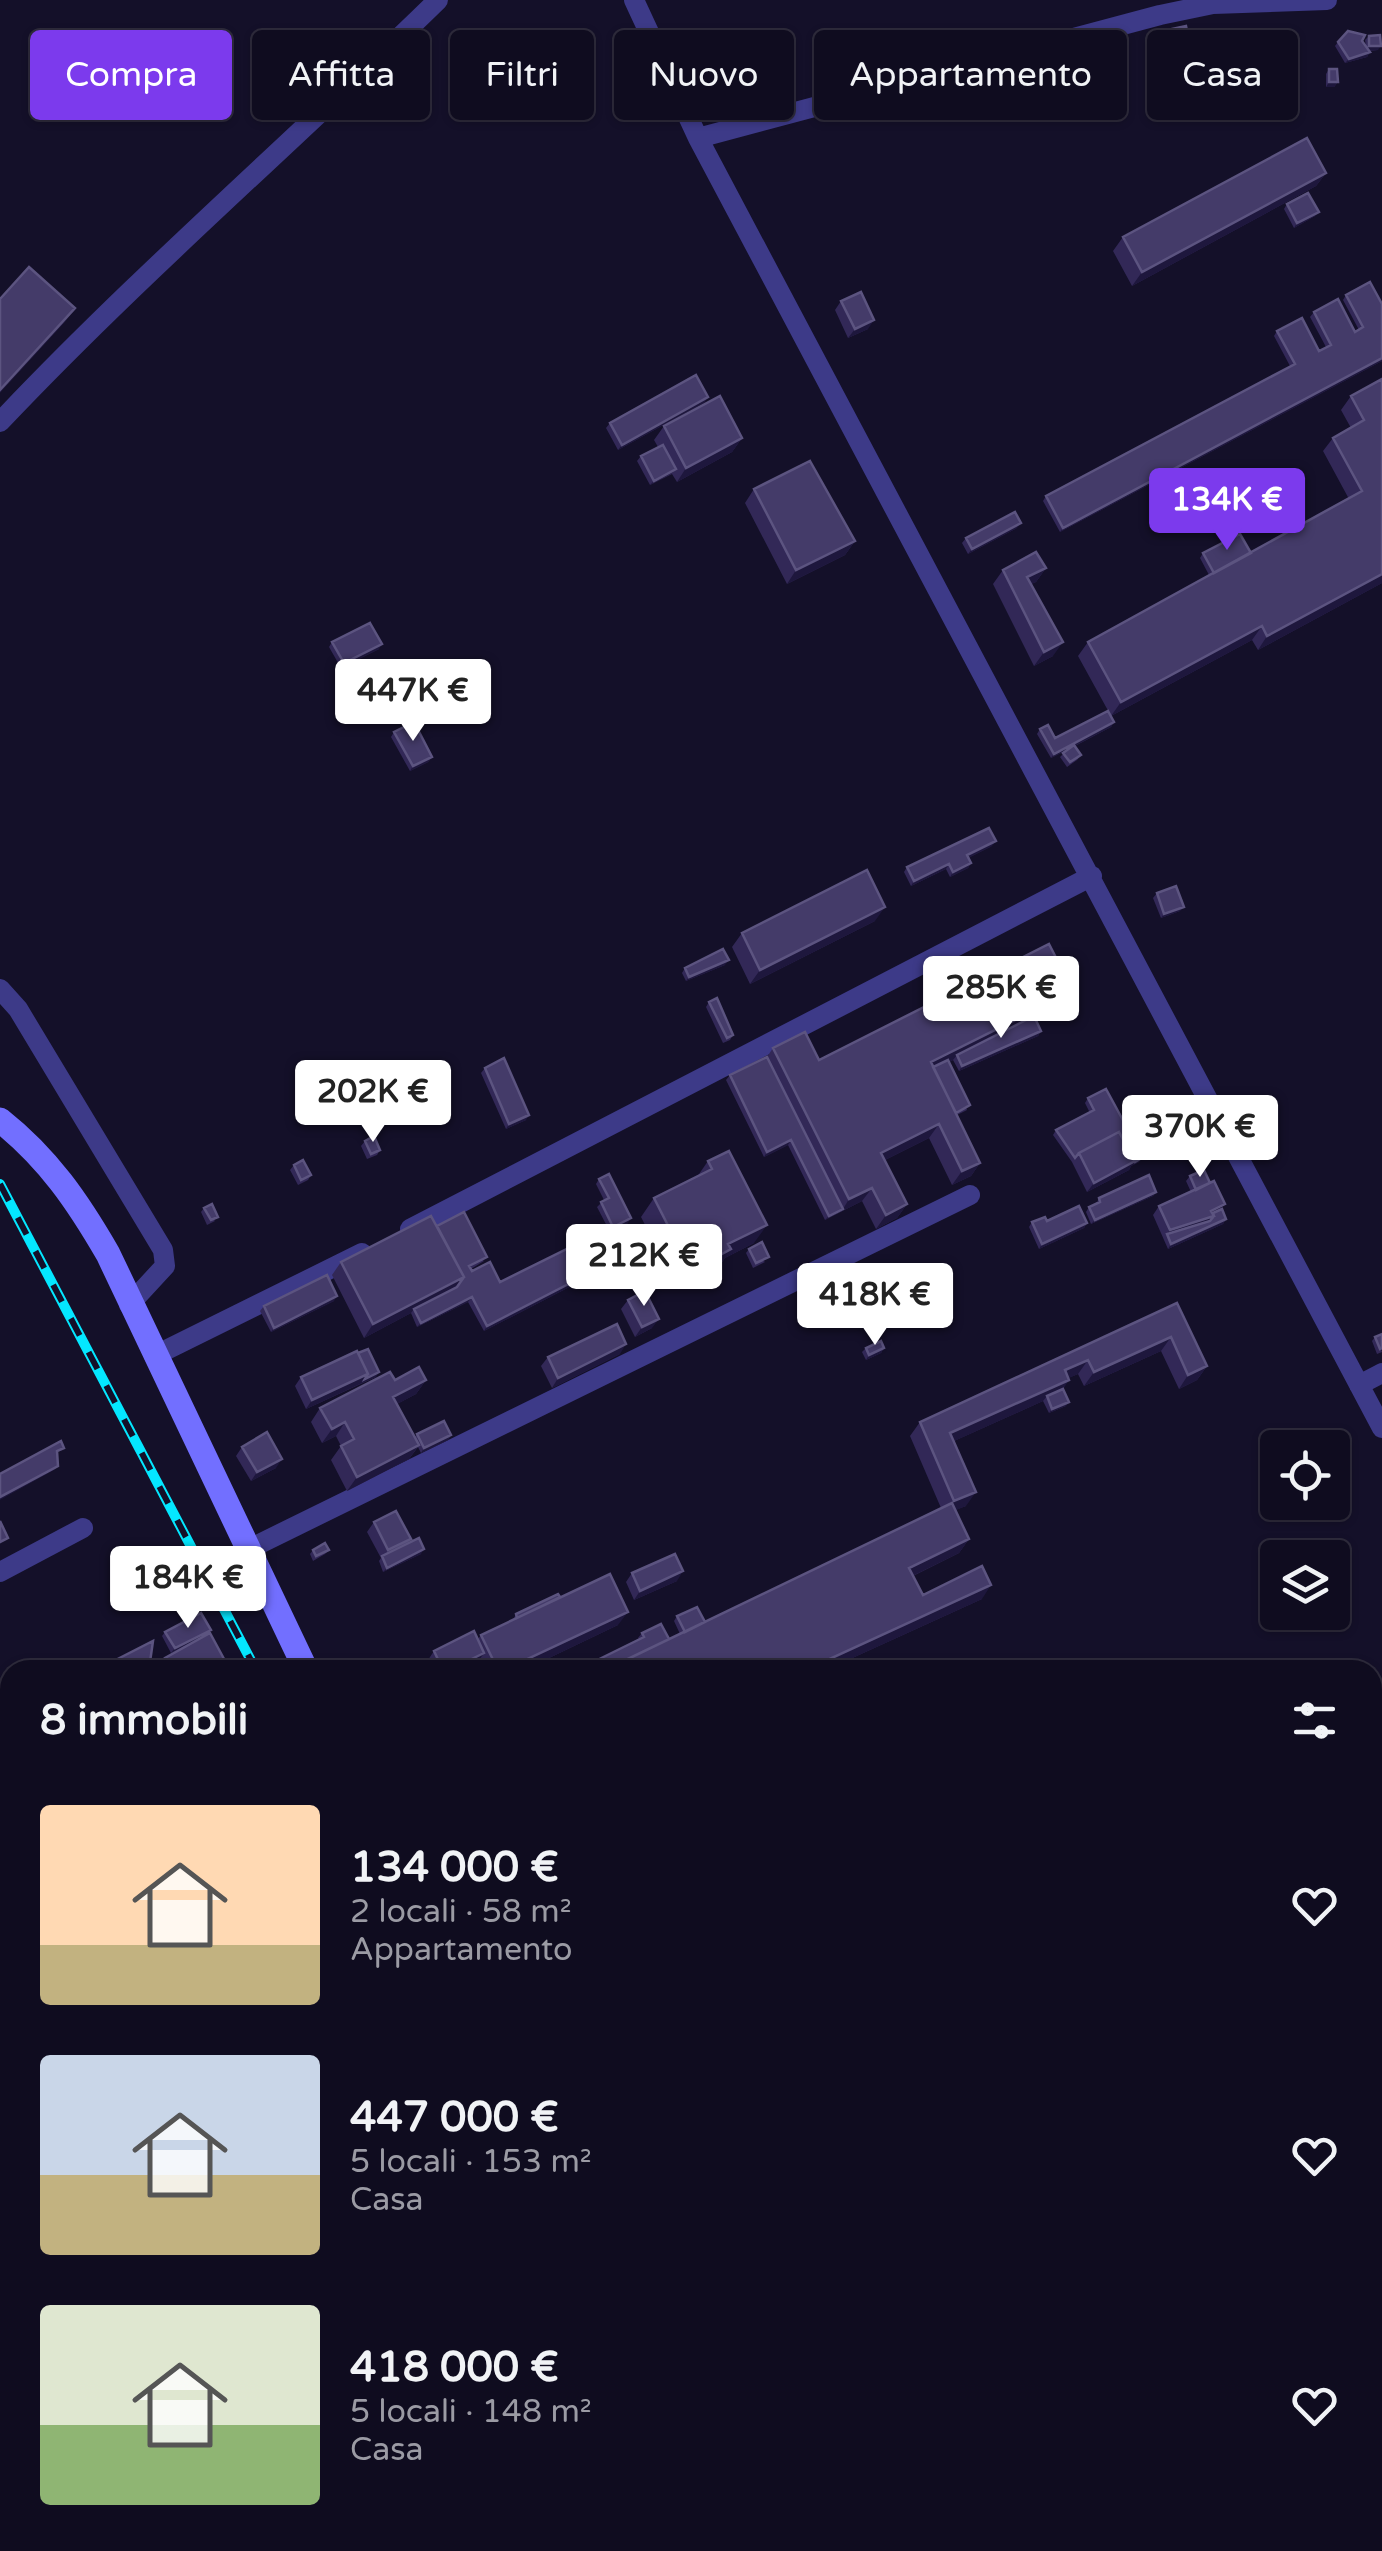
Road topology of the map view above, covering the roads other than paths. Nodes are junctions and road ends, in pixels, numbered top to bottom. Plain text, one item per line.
1 (438, 0) edge
2 (634, 0) edge
3 (1327, 0) edge
4 (698, 138) junction
5 (0, 422) edge
6 (1092, 876) junction
7 (0, 989) edge
8 (0, 1120) edge
9 (970, 1195) dead end
10 (129, 1305) junction
11 (154, 1356) junction
12 (1382, 1373) edge
13 (1359, 1385) junction
14 (1382, 1428) edge
15 (83, 1528) dead end
16 (247, 1550) junction
17 (0, 1572) edge
18 (301, 1660) edge

1 - 5 street
2 - 4 street
3 - 4 street
4 - 6 street
6 - 11 street
6 - 13 street
7 - 10 street
8 - 10 main road
9 - 16 street
10 - 11 main road
11 - 16 main road
12 - 13 street
13 - 14 street
15 - 17 street
16 - 18 main road

